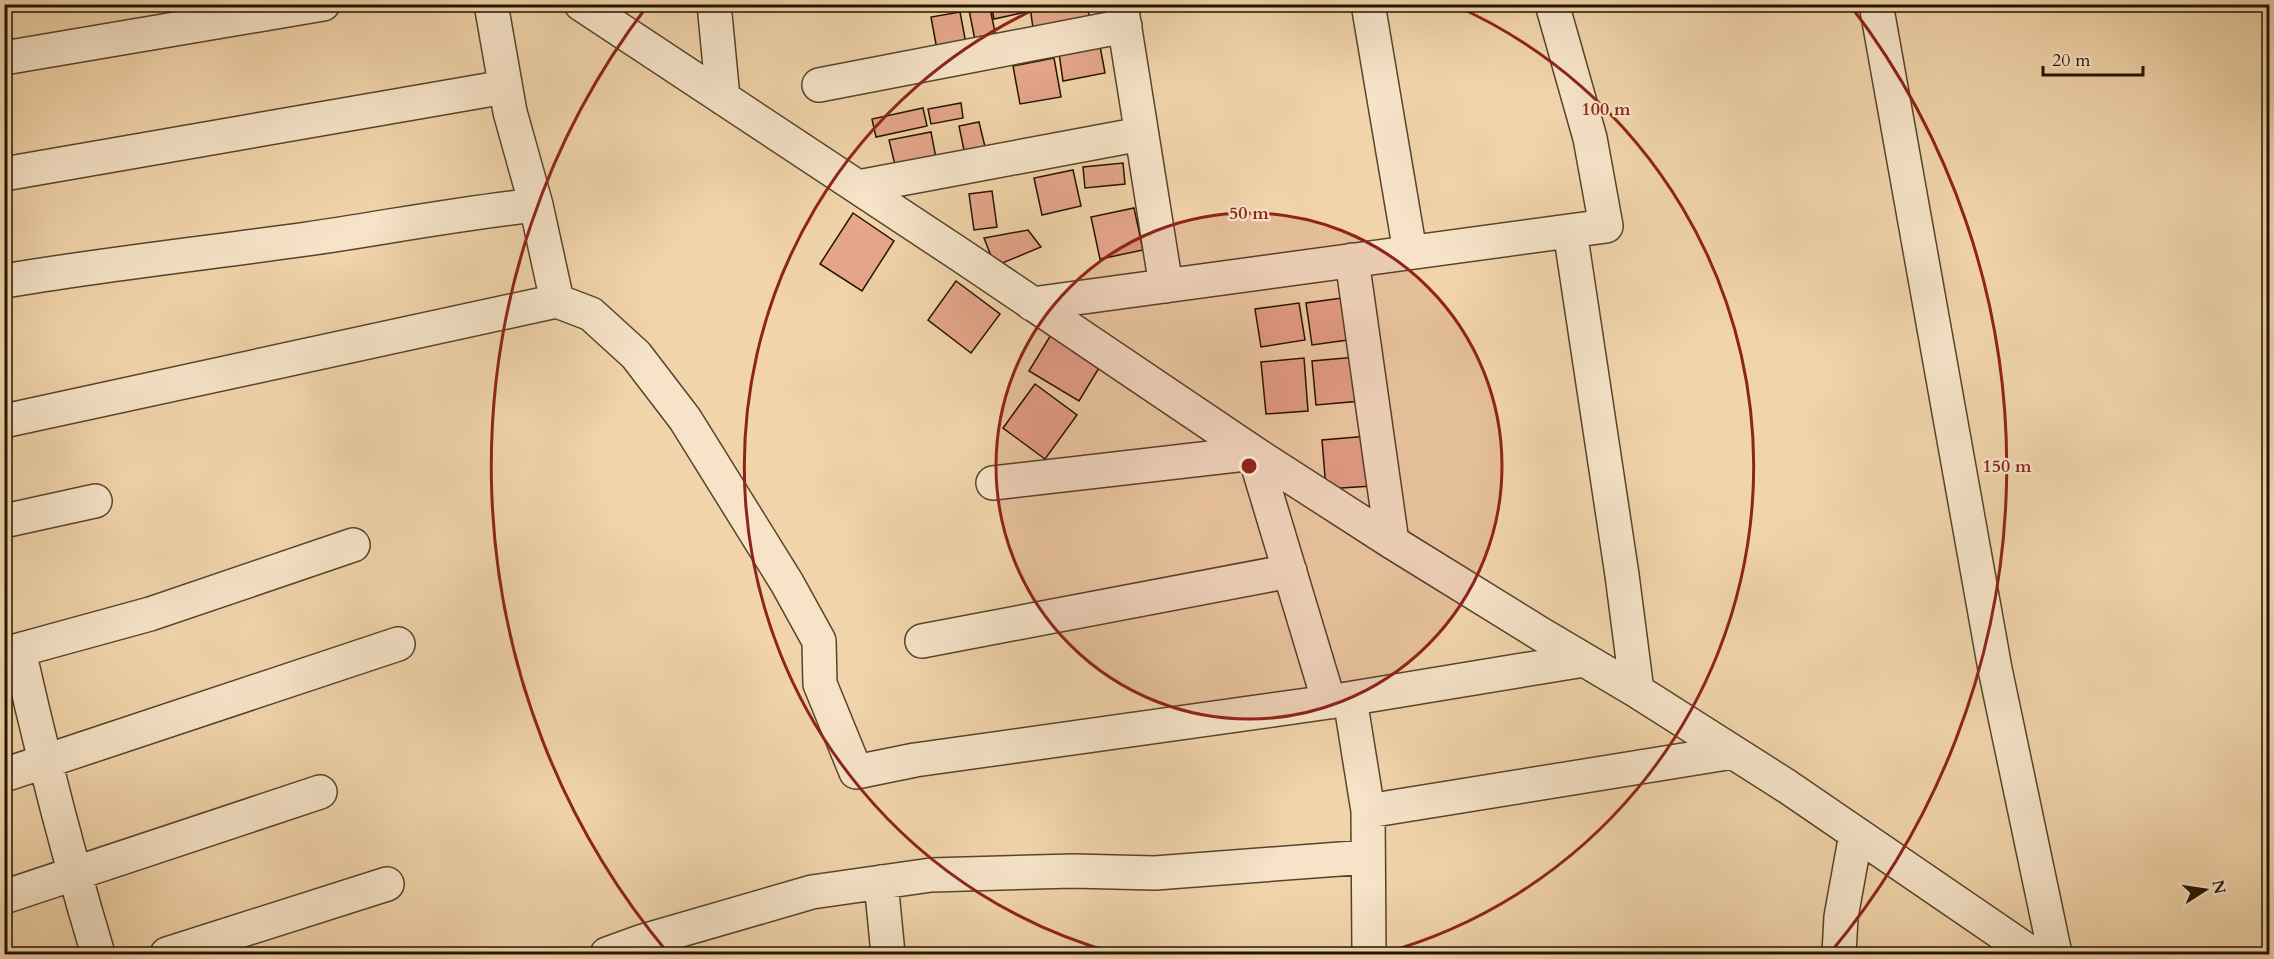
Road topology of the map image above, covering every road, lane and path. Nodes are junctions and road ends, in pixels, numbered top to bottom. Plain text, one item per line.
1 (323, 4) edge
2 (491, 4) edge
3 (581, 4) edge
4 (714, 4) edge
5 (1368, 4) edge
6 (1552, 4) edge
7 (1876, 4) edge
8 (1123, 15) edge
9 (4, 58) edge
10 (819, 85) dead end
11 (505, 87) junction
12 (723, 98) junction
13 (1142, 134) junction
14 (4, 174) edge
15 (858, 187) junction
16 (536, 205) junction
17 (1570, 231) junction
18 (1410, 252) junction
19 (1352, 260) junction
20 (4, 281) edge
21 (1166, 286) junction
22 (557, 301) junction
23 (1032, 304) junction
24 (4, 421) edge
25 (1254, 453) junction
26 (993, 483) dead end
27 (95, 501) dead end
28 (4, 521) edge
29 (1392, 542) junction
30 (353, 545) dead end
31 (1290, 572) junction
32 (922, 640) dead end
33 (398, 644) dead end
34 (12, 652) edge
35 (1584, 660) junction
36 (1637, 691) junction
37 (1340, 701) junction
38 (1733, 752) junction
39 (44, 762) junction
40 (4, 775) edge
41 (320, 792) dead end
42 (1368, 811) junction
43 (1856, 834) junction
44 (1367, 857) junction
45 (74, 874) junction
46 (881, 882) junction
47 (387, 884) dead end
48 (4, 897) edge
49 (99, 954) edge
50 (167, 954) edge
51 (607, 954) edge
52 (888, 954) edge
53 (1369, 954) edge
54 (1839, 954) edge
55 (2032, 954) edge
56 (2055, 954) edge

1 - 9 street
2 - 11 street
3 - 12 street
4 - 12 street
5 - 18 street
6 - 17 street
7 - 56 street
8 - 10 street
8 - 13 street
11 - 14 street
11 - 16 street
12 - 15 street
13 - 15 street
13 - 21 street
15 - 23 street
16 - 20 street
16 - 22 street
17 - 18 street
17 - 36 street
18 - 19 street
19 - 21 street
19 - 29 street
21 - 23 street
22 - 24 street
22 - 37 street
23 - 25 street
25 - 26 street
25 - 29 street
25 - 31 street
27 - 28 street
29 - 35 street
30 - 34 street
31 - 32 street
31 - 37 street
33 - 39 street
34 - 39 street
35 - 36 street
35 - 37 street
36 - 38 street
37 - 42 street
38 - 42 street
38 - 43 street
39 - 40 street
39 - 45 street
41 - 45 street
42 - 44 street
43 - 54 street
43 - 55 street
44 - 46 street
44 - 53 street
45 - 48 street
45 - 49 street
46 - 51 street
46 - 52 street
47 - 50 street

